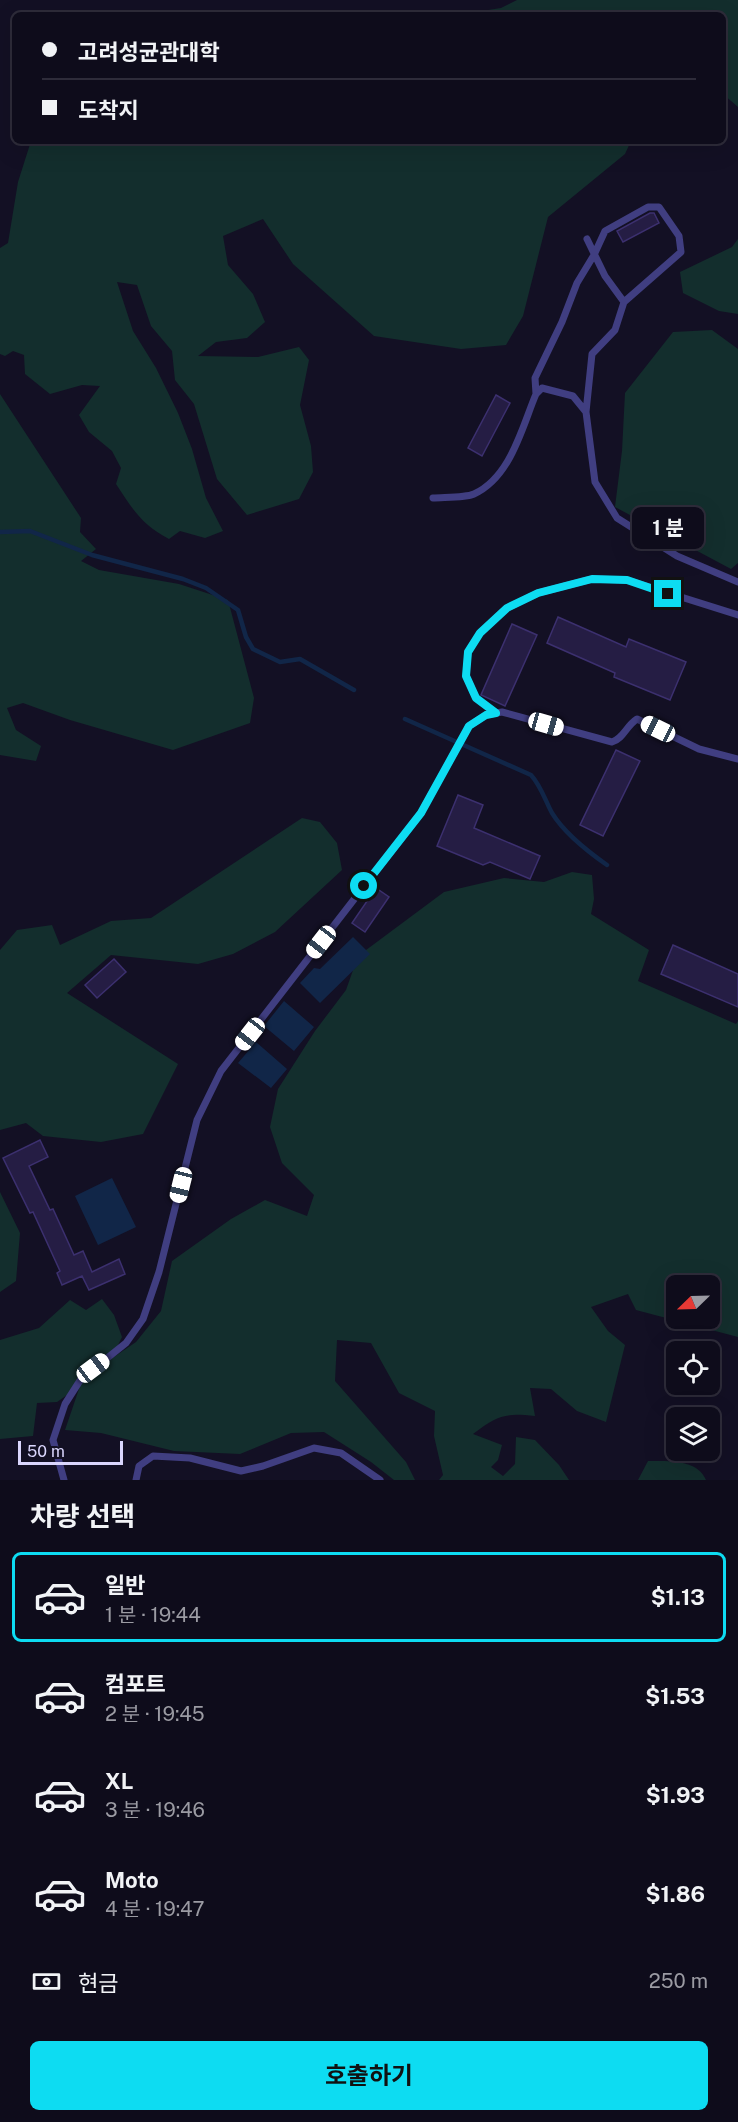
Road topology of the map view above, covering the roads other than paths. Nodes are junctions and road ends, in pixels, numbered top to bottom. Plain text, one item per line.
1 (587, 239) dead end
2 (594, 255) junction
3 (624, 302) junction
4 (536, 394) junction
5 (586, 412) junction
6 (433, 498) dead end
7 (738, 582) edge
8 (738, 615) edge
9 (496, 713) junction
10 (738, 759) edge
11 (64, 1480) edge
12 (136, 1480) edge
13 (380, 1480) edge

1 - 2 lane
2 - 3 lane
2 - 3 lane
2 - 4 lane
3 - 5 lane
4 - 5 lane
4 - 6 lane
5 - 7 lane
8 - 9 lane
9 - 10 lane
9 - 11 lane
12 - 13 lane

